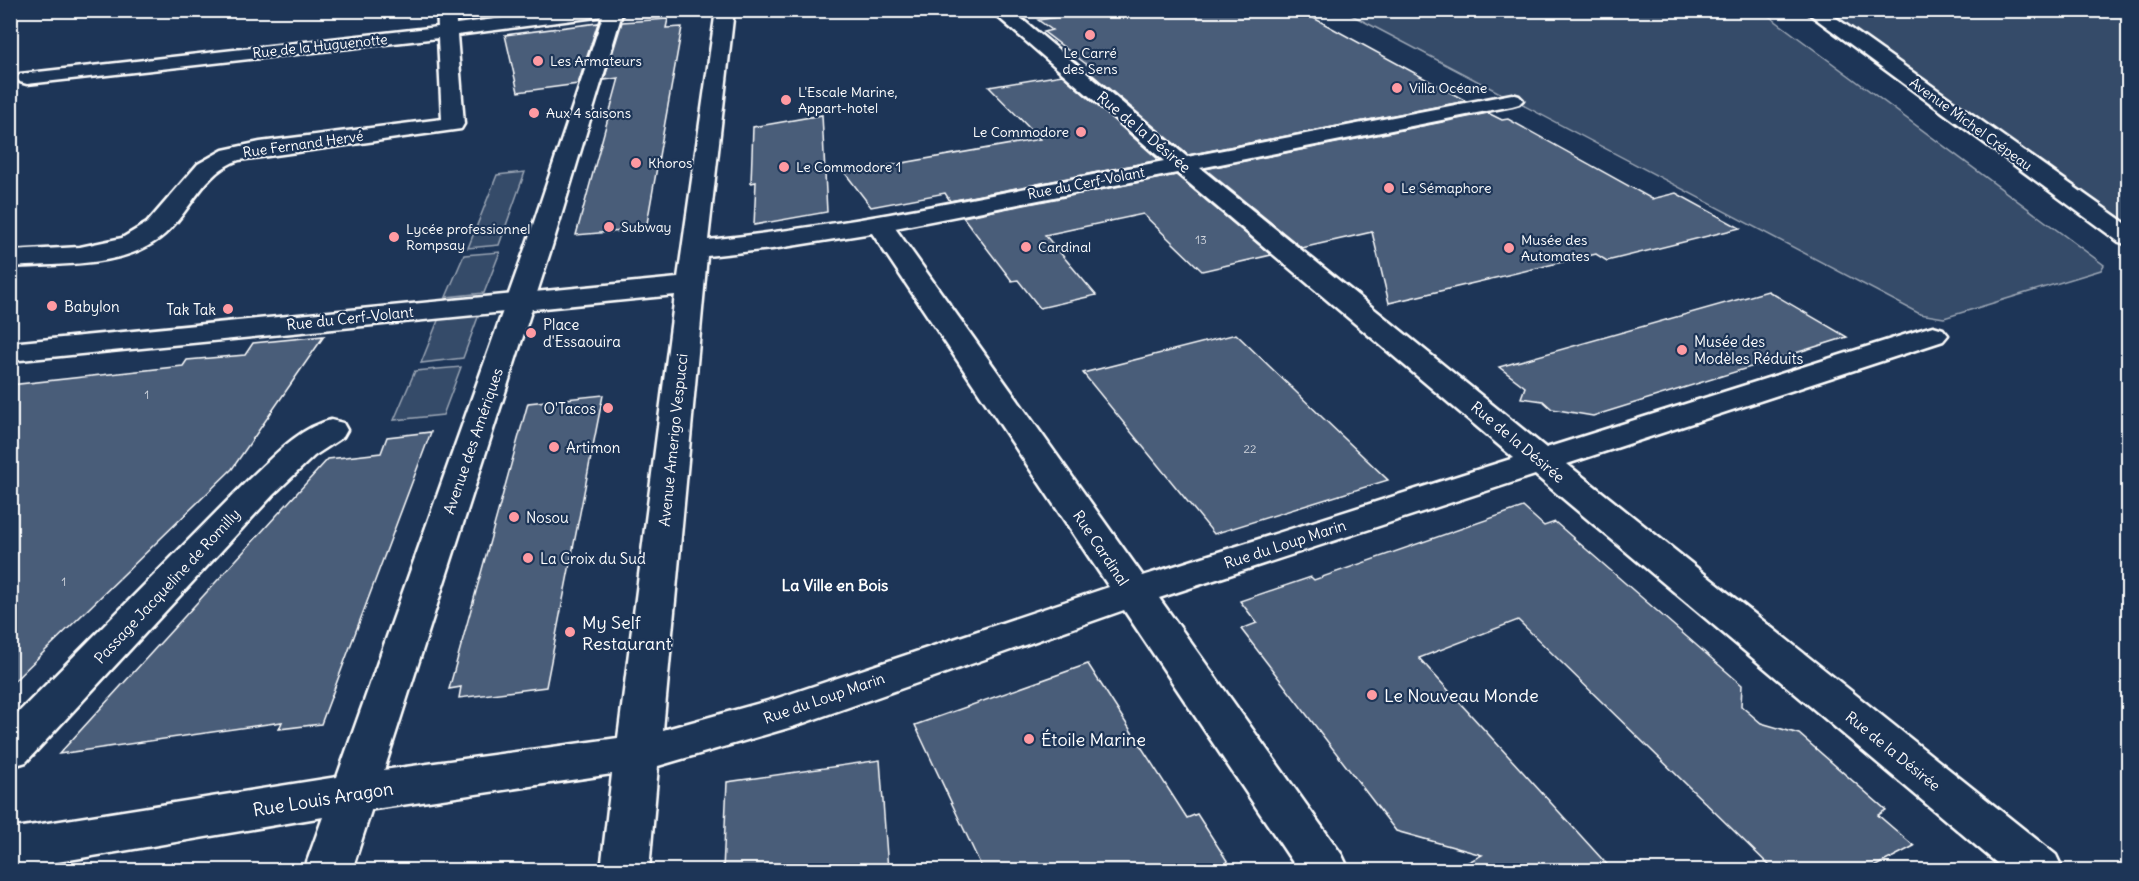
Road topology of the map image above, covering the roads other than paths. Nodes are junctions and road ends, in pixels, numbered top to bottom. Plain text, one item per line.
1 (446, 10) edge
2 (613, 10) edge
3 (725, 10) edge
4 (999, 10) edge
5 (1813, 10) edge
6 (448, 32) junction
7 (27, 78) dead end
8 (1512, 100) dead end
9 (1183, 164) junction
10 (879, 224) junction
11 (2128, 237) edge
12 (694, 249) junction
13 (10, 259) edge
14 (690, 285) junction
15 (520, 302) junction
16 (1933, 335) dead end
17 (10, 352) edge
18 (331, 430) dead end
19 (1541, 462) junction
20 (1132, 593) junction
21 (10, 750) edge
22 (637, 753) junction
23 (354, 793) junction
24 (10, 850) edge
25 (328, 870) edge
26 (625, 870) edge
27 (1325, 870) edge
28 (2039, 870) edge

1 - 6 street
2 - 6 street, Rue de la Huguenotte
2 - 15 street, Avenue des Amériques
3 - 12 street, Avenue Amerigo Vespucci
4 - 9 street, Rue de la Désirée
5 - 11 street, Avenue Michel Crépeau
6 - 7 street, Rue de la Huguenotte
6 - 13 street, Rue Fernand Hervé
8 - 9 street, Rue du Cerf-Volant
9 - 10 street, Rue du Cerf-Volant
9 - 19 street, Rue de la Désirée
10 - 12 street, Rue du Cerf-Volant
10 - 20 street, Rue Cardinal
12 - 14 street, Avenue Amerigo Vespucci
14 - 15 street, Rue du Cerf-Volant
14 - 22 street, Avenue Amerigo Vespucci
15 - 17 street, Rue du Cerf-Volant
15 - 23 street, Avenue des Amériques
16 - 19 street, Rue du Loup Marin
18 - 21 street, Passage Jacqueline de Romilly
19 - 20 street, Rue du Loup Marin
19 - 28 street, Rue de la Désirée
20 - 22 street, Rue du Loup Marin
20 - 27 street, Rue Cardinal
22 - 23 street, Rue Louis Aragon
22 - 26 street, Avenue Amerigo Vespucci
23 - 24 street, Rue Louis Aragon
23 - 25 street, Avenue des Amériques

